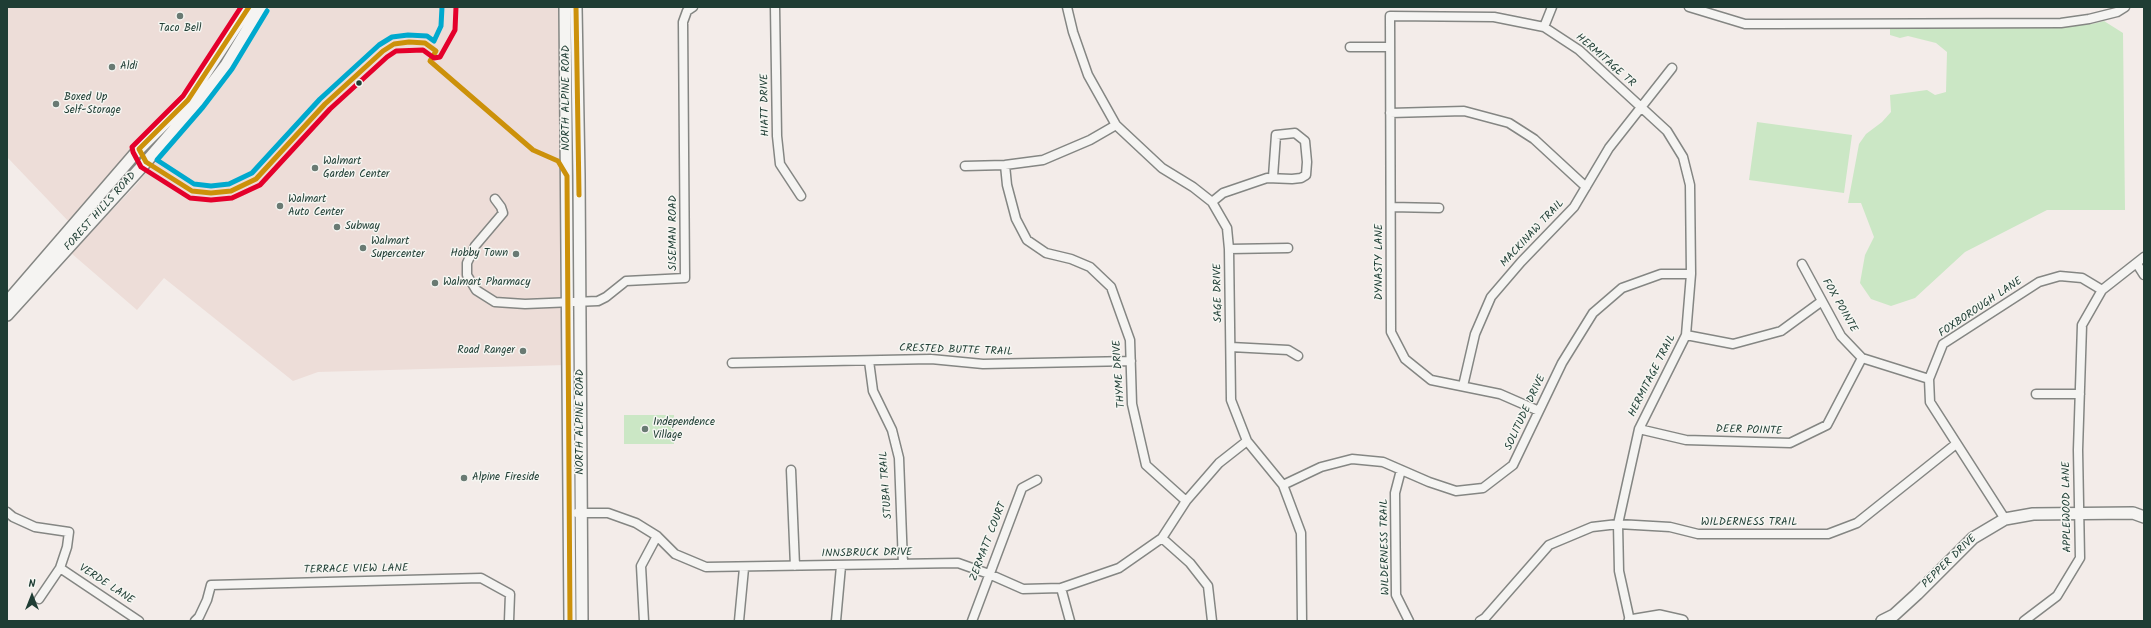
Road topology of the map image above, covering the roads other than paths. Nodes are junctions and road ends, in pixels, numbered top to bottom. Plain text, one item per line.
1 (249, 7) edge
2 (260, 7) edge
3 (565, 7) edge
4 (576, 7) edge
5 (693, 7) edge
6 (775, 7) edge
7 (1067, 7) edge
8 (1552, 7) edge
9 (1689, 7) edge
10 (2125, 7) edge
11 (1390, 16) joint
12 (1544, 27) junction
13 (571, 30) junction
14 (1350, 47) dead end
15 (1390, 47) junction
16 (1672, 68) dead end
17 (1641, 107) junction
18 (1390, 113) junction
19 (1116, 125) junction
20 (1005, 165) junction
21 (965, 166) dead end
22 (1273, 177) junction
23 (1586, 187) junction
24 (801, 196) dead end
25 (495, 199) dead end
26 (1212, 202) junction
27 (1391, 207) junction
28 (1438, 208) dead end
29 (1288, 248) dead end
30 (1230, 249) junction
31 (2144, 257) edge
32 (1802, 264) dead end
33 (2137, 264) junction
34 (1691, 274) junction
35 (2144, 275) edge
36 (2102, 290) junction
37 (1822, 301) junction
38 (7, 302) edge
39 (568, 302) junction
40 (580, 302) junction
41 (7, 315) edge
42 (1686, 335) junction
43 (1231, 347) junction
44 (1298, 356) dead end
45 (1862, 358) junction
46 (869, 361) junction
47 (1131, 361) junction
48 (732, 363) dead end
49 (1929, 379) junction
50 (1463, 386) junction
51 (2036, 394) dead end
52 (2080, 394) junction
53 (1539, 411) junction
54 (1639, 429) junction
55 (1247, 441) junction
56 (1956, 444) junction
57 (791, 470) dead end
58 (1401, 470) junction
59 (1038, 480) dead end
60 (1283, 484) junction
61 (1186, 501) junction
62 (7, 512) edge
63 (576, 513) junction
64 (2081, 514) junction
65 (2144, 517) edge
66 (2005, 519) junction
67 (1618, 524) junction
68 (656, 536) junction
69 (1162, 538) junction
70 (903, 564) junction
71 (795, 566) junction
72 (842, 566) junction
73 (60, 568) junction
74 (744, 568) junction
75 (988, 574) junction
76 (1061, 588) junction
77 (39, 599) dead end
78 (139, 621) edge
79 (195, 621) edge
80 (509, 621) edge
81 (570, 621) edge
82 (582, 621) edge
83 (644, 621) edge
84 (739, 621) edge
85 (836, 621) edge
86 (972, 621) edge
87 (1070, 621) edge
88 (1212, 621) edge
89 (1302, 621) edge
90 (1409, 621) edge
91 (1480, 621) edge
92 (1630, 621) edge
93 (1682, 621) edge
94 (1882, 621) edge
95 (2024, 621) edge

1 - 38 main road, FOREST HILLS ROAD
2 - 41 main road, FOREST HILLS ROAD
3 - 13 main road, NORTH ALPINE ROAD
4 - 13 main road, NORTH ALPINE ROAD
5 - 40 street, SISEMAN ROAD
6 - 24 street, HIATT DRIVE
7 - 19 street, SAGE DRIVE
8 - 12 street
9 - 10 street
11 - 12 street, HERMITAGE TR
11 - 15 street, DYNASTY LANE
12 - 17 street, HERMITAGE TR
13 - 39 main road, NORTH ALPINE ROAD
13 - 40 main road, NORTH ALPINE ROAD
14 - 15 street
15 - 18 street, DYNASTY LANE
16 - 17 street, MACKINAW TRAIL
17 - 23 street, MACKINAW TRAIL
17 - 34 street, HERMITAGE TRAIL
18 - 23 street
18 - 27 street, DYNASTY LANE
19 - 20 street
19 - 26 street, SAGE DRIVE
20 - 21 street
20 - 47 street, THYME DRIVE
22 - 22 street
22 - 26 street
23 - 50 street, MACKINAW TRAIL
25 - 39 street, SISEMAN ROAD
26 - 30 street, SAGE DRIVE
27 - 28 street
27 - 50 street, DYNASTY LANE
29 - 30 street
30 - 43 street, SAGE DRIVE
31 - 33 street, APPLEWOOD LANE
32 - 37 street, FOX POINTE
33 - 35 street
33 - 36 street, APPLEWOOD LANE
34 - 42 street, HERMITAGE TRAIL
34 - 53 street, SOLITUDE DRIVE
36 - 49 street, FOXBOROUGH LANE
36 - 52 street, APPLEWOOD LANE
37 - 42 street
37 - 45 street, FOX POINTE
39 - 40 street, SISEMAN ROAD
39 - 63 main road, NORTH ALPINE ROAD
40 - 63 main road, NORTH ALPINE ROAD
42 - 54 street, HERMITAGE TRAIL
43 - 44 street
43 - 55 street, SAGE DRIVE
45 - 49 street, FOX POINTE
45 - 54 street, DEER POINTE
46 - 47 street, CRESTED BUTTE TRAIL
46 - 48 street, CRESTED BUTTE TRAIL
46 - 70 street, STUBAI TRAIL
47 - 61 street, THYME DRIVE
49 - 56 street, FOXBOROUGH LANE
50 - 53 street, DYNASTY LANE
51 - 52 street
52 - 64 street, APPLEWOOD LANE
53 - 58 street, SOLITUDE DRIVE
54 - 67 street, HERMITAGE TRAIL
55 - 60 street, SAGE DRIVE
55 - 61 street, INNSBRUCK DRIVE
56 - 66 street, FOXBOROUGH LANE
56 - 67 street, WILDERNESS TRAIL
57 - 71 street
58 - 60 street, SOLITUDE DRIVE
58 - 90 street, WILDERNESS TRAIL
59 - 75 street, ZERMATT COURT
60 - 89 street, SAGE DRIVE
61 - 69 street, INNSBRUCK DRIVE
62 - 73 street
63 - 68 street, INNSBRUCK DRIVE
63 - 81 main road, NORTH ALPINE ROAD
63 - 82 main road, NORTH ALPINE ROAD
64 - 65 main road, PEPPER DRIVE
64 - 66 main road, PEPPER DRIVE
64 - 95 street, APPLEWOOD LANE
66 - 94 main road, PEPPER DRIVE
67 - 91 street, WILDERNESS TRAIL
67 - 92 street, HERMITAGE TRAIL
68 - 74 street, INNSBRUCK DRIVE
68 - 83 street
69 - 76 street, INNSBRUCK DRIVE
69 - 88 street
70 - 72 street, INNSBRUCK DRIVE
70 - 75 street, INNSBRUCK DRIVE
71 - 72 street, INNSBRUCK DRIVE
71 - 74 street, INNSBRUCK DRIVE
72 - 85 street
73 - 77 street
73 - 78 street, VERDE LANE
74 - 84 street
75 - 76 street, INNSBRUCK DRIVE
75 - 86 street, ZERMATT COURT
76 - 87 street
79 - 80 street, TERRACE VIEW LANE
92 - 93 main road

